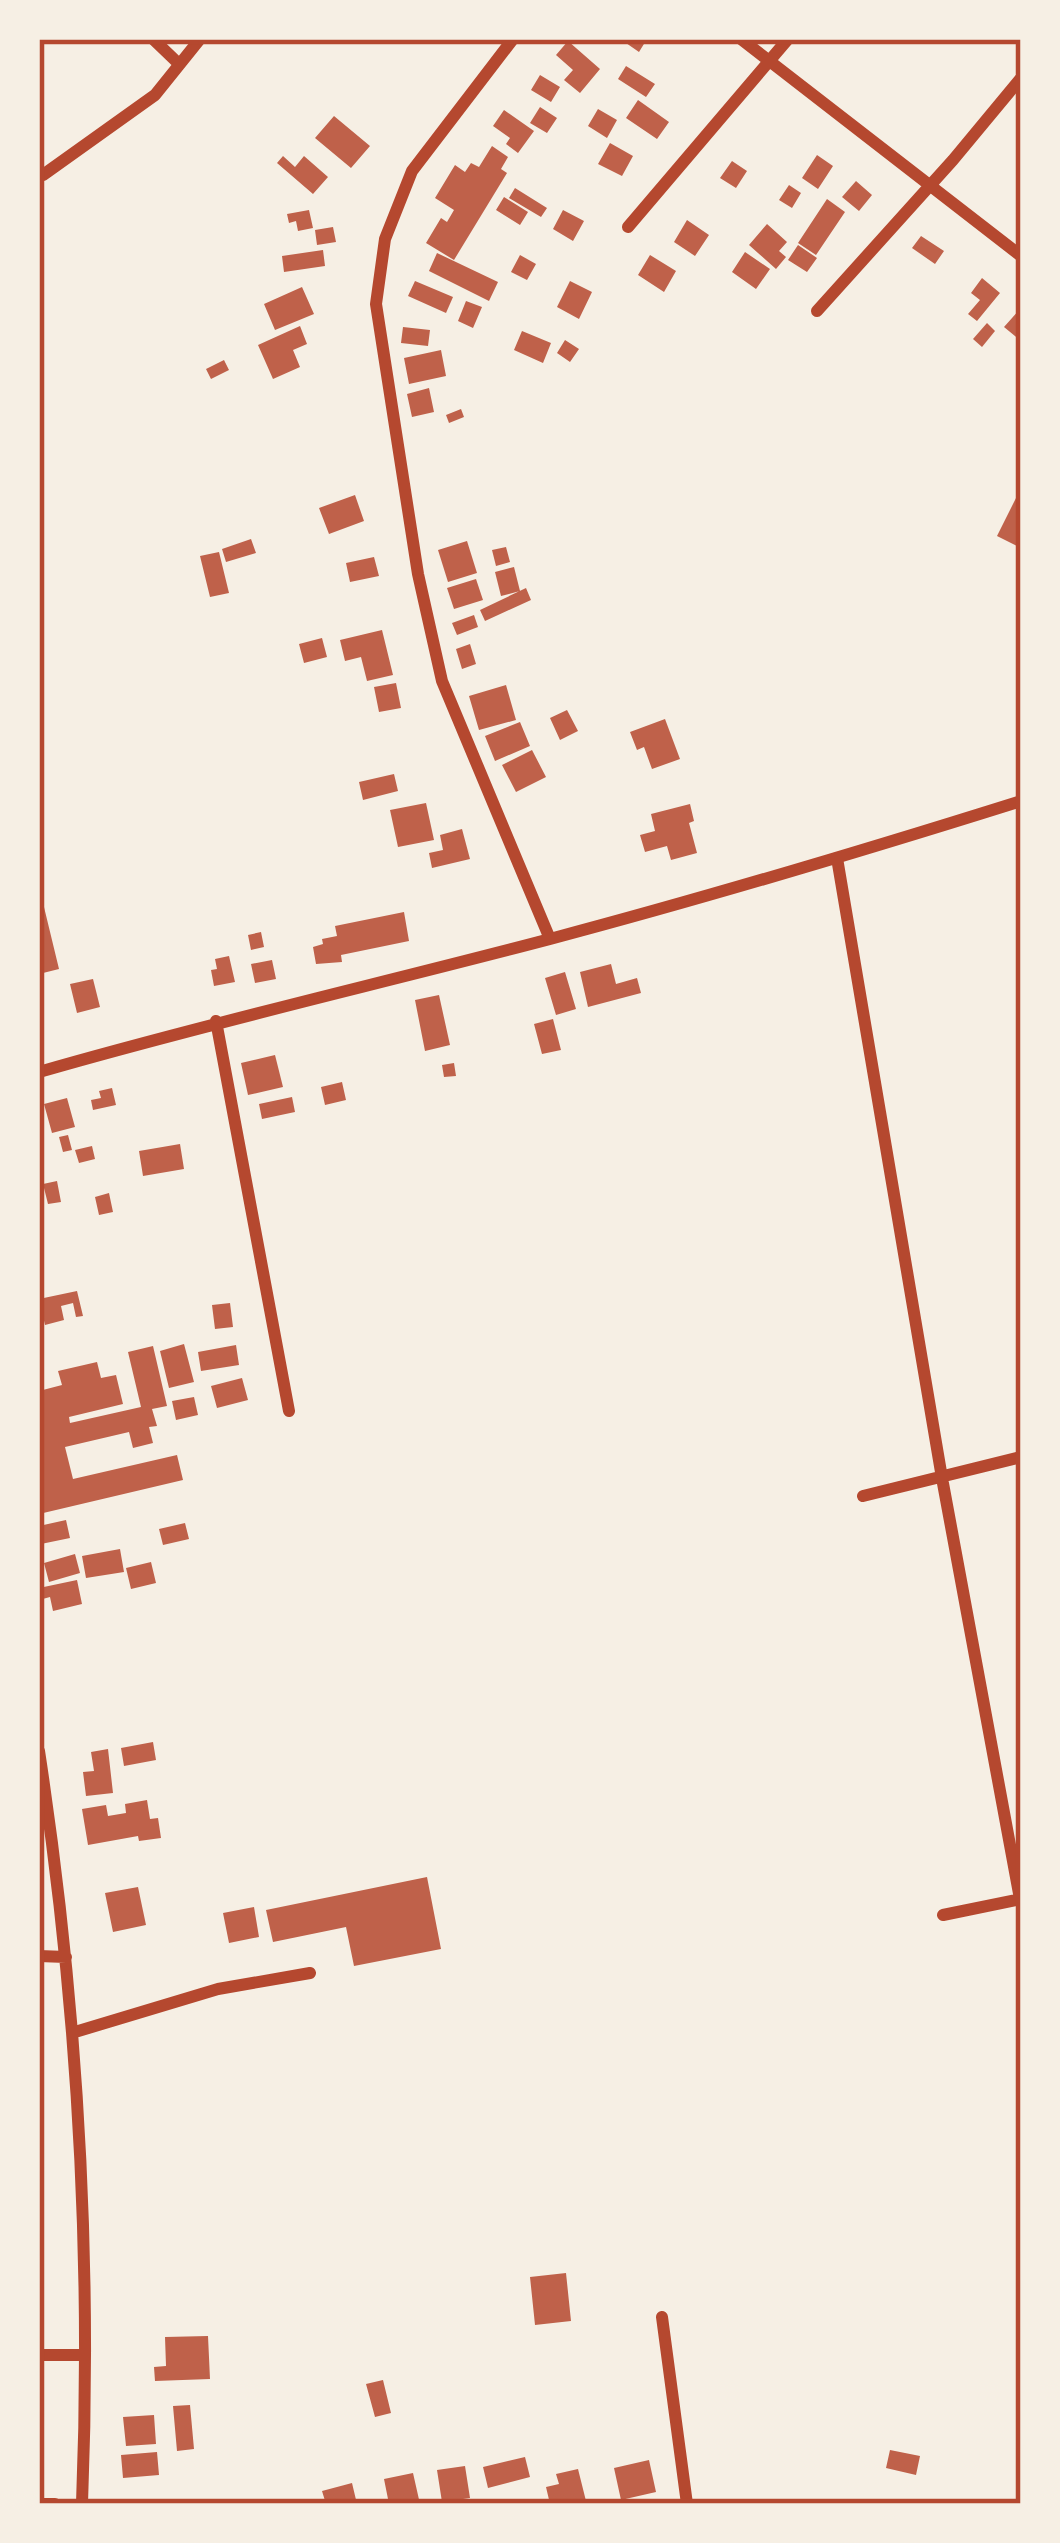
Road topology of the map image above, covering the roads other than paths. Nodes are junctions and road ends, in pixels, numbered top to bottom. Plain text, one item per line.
1 (153, 39) edge
2 (200, 39) edge
3 (513, 39) edge
4 (741, 39) edge
5 (788, 39) edge
6 (769, 62) junction
7 (179, 64) junction
8 (1021, 78) edge
9 (43, 175) dead end
10 (928, 185) junction
11 (628, 227) dead end
12 (1021, 256) edge
13 (817, 311) dead end
14 (1021, 801) edge
15 (837, 858) junction
16 (550, 939) junction
17 (216, 1021) junction
18 (39, 1072) edge
19 (289, 1411) dead end
20 (1021, 1457) edge
21 (942, 1478) junction
22 (863, 1496) dead end
23 (39, 1751) edge
24 (40, 1767) edge
25 (45, 1836) edge
26 (1020, 1899) edge
27 (943, 1915) dead end
28 (39, 1956) edge
29 (66, 1957) junction
30 (310, 1973) dead end
31 (75, 2032) junction
32 (662, 2317) dead end
33 (39, 2355) edge
34 (85, 2355) junction
35 (39, 2504) edge
36 (56, 2504) edge
37 (82, 2504) edge
38 (687, 2504) edge

1 - 7 street
2 - 7 street
3 - 16 street
4 - 6 street
5 - 6 street
6 - 10 street
6 - 11 street
7 - 9 street
8 - 10 street
10 - 12 street
10 - 13 street
14 - 15 street
15 - 16 street
15 - 21 street
16 - 17 street
17 - 18 street
17 - 19 street
20 - 21 street
21 - 22 street
21 - 26 street
23 - 24 street
24 - 25 street
25 - 29 street
26 - 27 street
28 - 29 street
29 - 31 street
30 - 31 street
31 - 34 street
32 - 38 street
33 - 34 street
34 - 37 street
35 - 36 street

